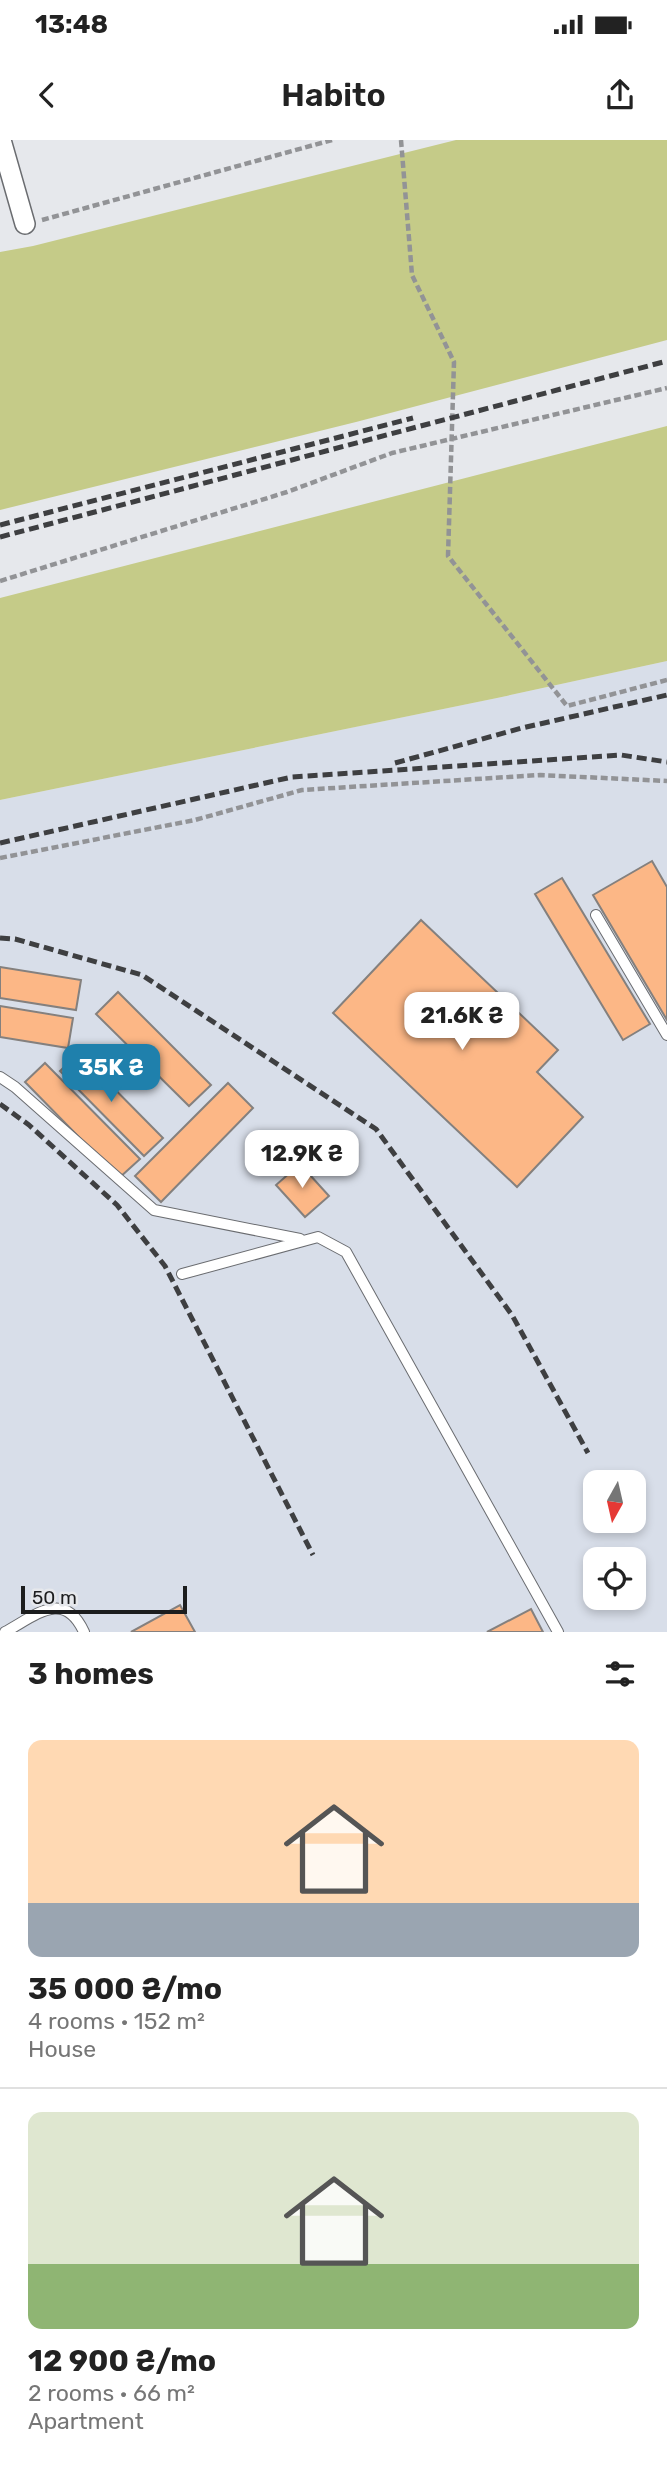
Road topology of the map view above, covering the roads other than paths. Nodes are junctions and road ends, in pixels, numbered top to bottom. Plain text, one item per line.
1 (1, 140) edge
2 (25, 224) road end
3 (596, 915) dead end
4 (667, 1035) edge
5 (0, 1077) edge
6 (303, 1240) junction
7 (182, 1274) dead end
8 (5, 1632) edge
9 (84, 1632) edge
10 (558, 1632) edge

1 - 2 street
3 - 4 lane
5 - 6 lane
6 - 7 lane
6 - 10 lane
8 - 9 lane

